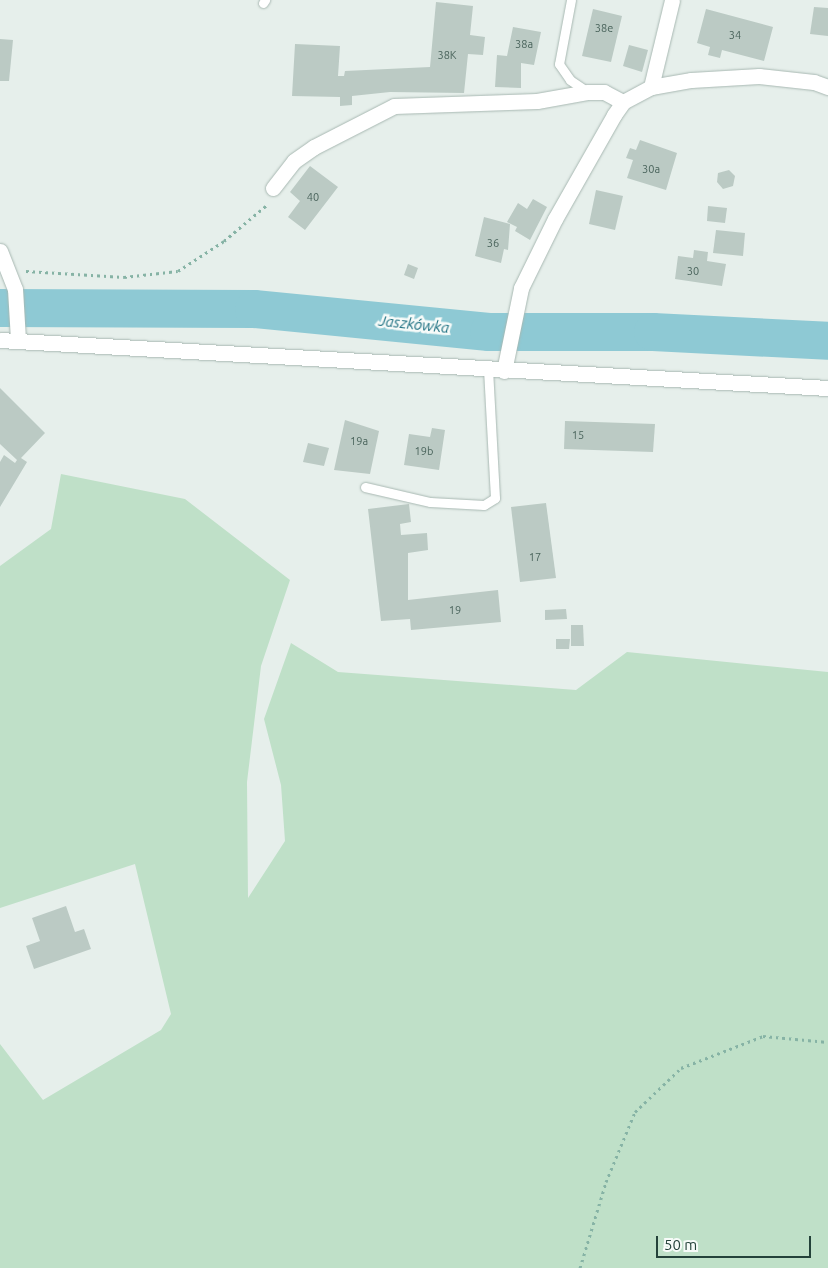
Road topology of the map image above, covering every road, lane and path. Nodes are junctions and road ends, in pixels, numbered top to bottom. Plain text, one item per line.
1 (571, 0) edge
2 (672, 0) edge
3 (828, 87) edge
4 (651, 88) junction
5 (588, 92) junction
6 (622, 102) junction
7 (273, 188) joint
8 (0, 251) edge
9 (8, 270) junction
10 (17, 332) junction
11 (0, 340) edge
12 (488, 368) junction
13 (504, 371) junction
14 (828, 388) edge
15 (364, 487) dead end
16 (828, 1042) edge
17 (580, 1268) edge

1 - 5 lane
2 - 4 street
3 - 4 street
4 - 6 street
5 - 6 street
5 - 7 street
6 - 13 street
7 - 9 path
8 - 9 street
9 - 10 street
10 - 11 street
10 - 12 street
12 - 13 street
12 - 15 lane
13 - 14 street
16 - 17 path

